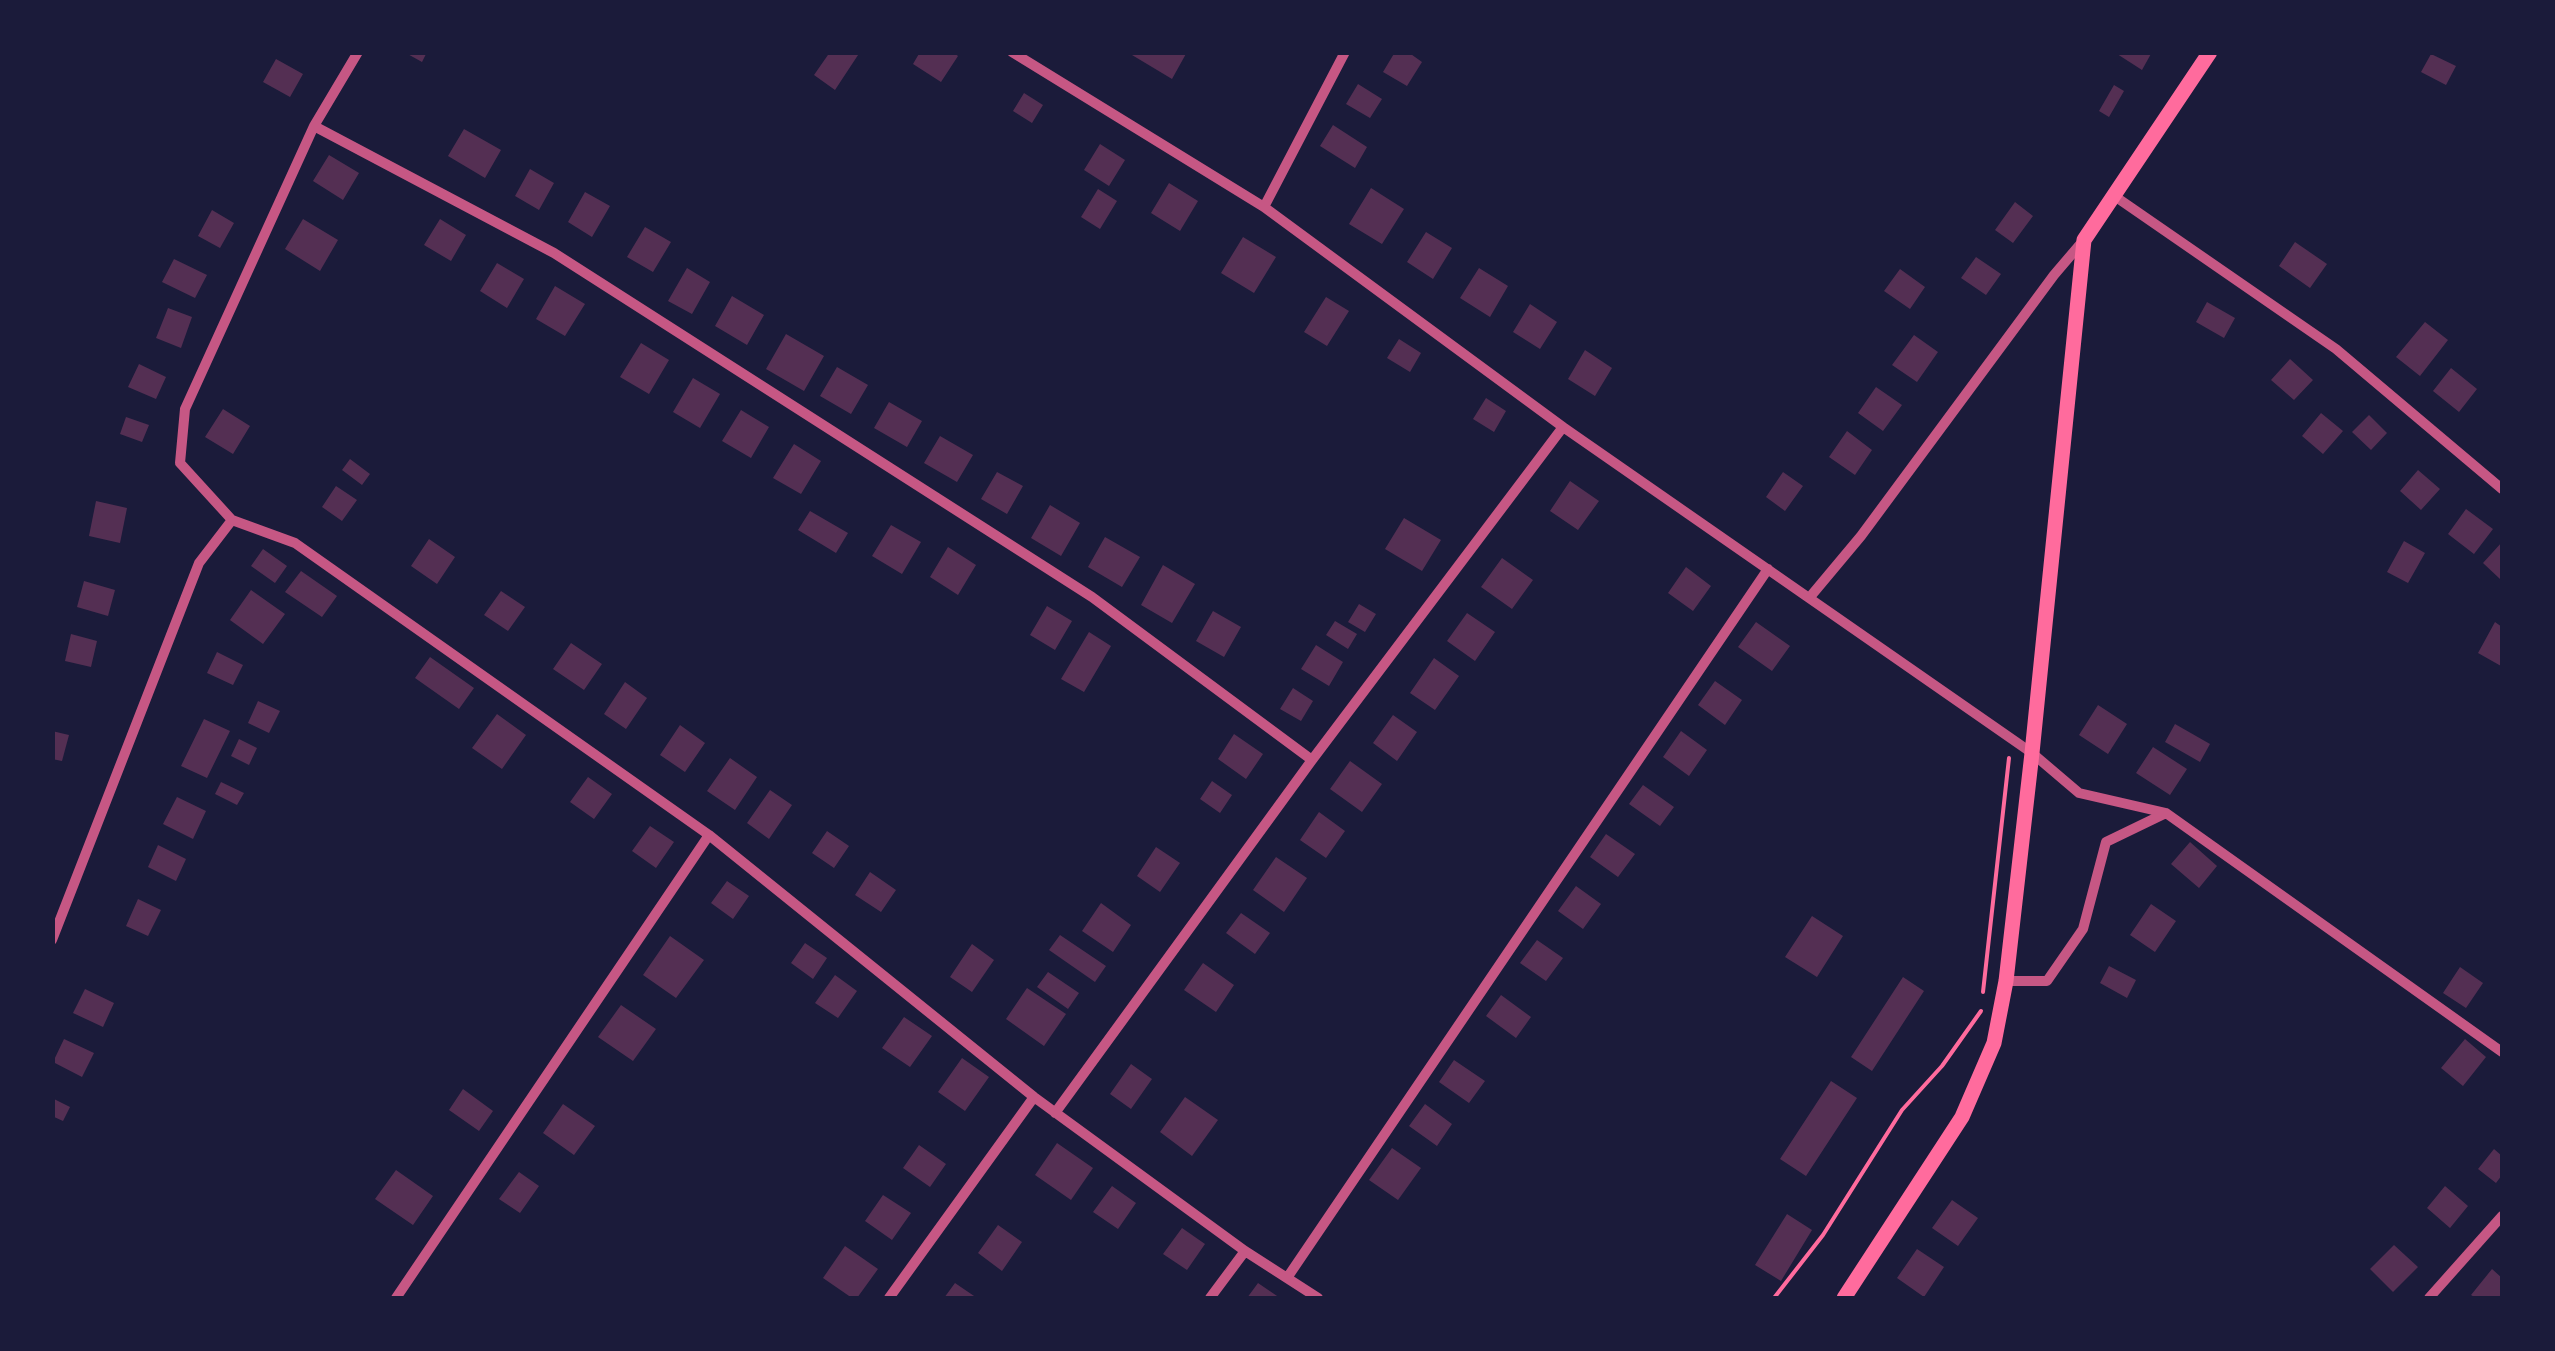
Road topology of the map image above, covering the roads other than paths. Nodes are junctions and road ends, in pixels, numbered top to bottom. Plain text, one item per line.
1 (358, 52) edge
2 (1012, 52) edge
3 (1346, 52) edge
4 (2210, 52) edge
5 (314, 126) junction
6 (2112, 195) junction
7 (1264, 207) junction
8 (2084, 240) junction
9 (1563, 427) junction
10 (2502, 489) edge
11 (232, 520) junction
12 (1768, 569) junction
13 (1810, 597) junction
14 (2032, 753) junction
15 (1312, 760) junction
16 (2166, 813) junction
17 (709, 835) junction
18 (52, 940) edge
19 (2006, 981) junction
20 (2502, 1052) edge
21 (1034, 1098) junction
22 (1055, 1113) junction
23 (2502, 1216) edge
24 (1245, 1251) junction
25 (1287, 1278) junction
26 (396, 1298) edge
27 (889, 1298) edge
28 (1210, 1298) edge
29 (1318, 1298) edge
30 (1844, 1298) edge
31 (2429, 1298) edge

1 - 5 street
2 - 7 street
3 - 7 street
4 - 6 main road
5 - 11 street
5 - 15 street
6 - 8 main road
6 - 10 street
7 - 9 street
8 - 13 street
8 - 14 main road
9 - 12 street
9 - 15 street
11 - 17 street
11 - 18 street
12 - 13 street
12 - 25 street
13 - 14 street
14 - 16 street
14 - 19 main road
15 - 22 street
16 - 19 street
16 - 20 street
17 - 21 street
17 - 26 street
19 - 30 main road
21 - 22 street
21 - 27 street
22 - 24 street
23 - 31 street
24 - 25 street
24 - 28 street
25 - 29 street

